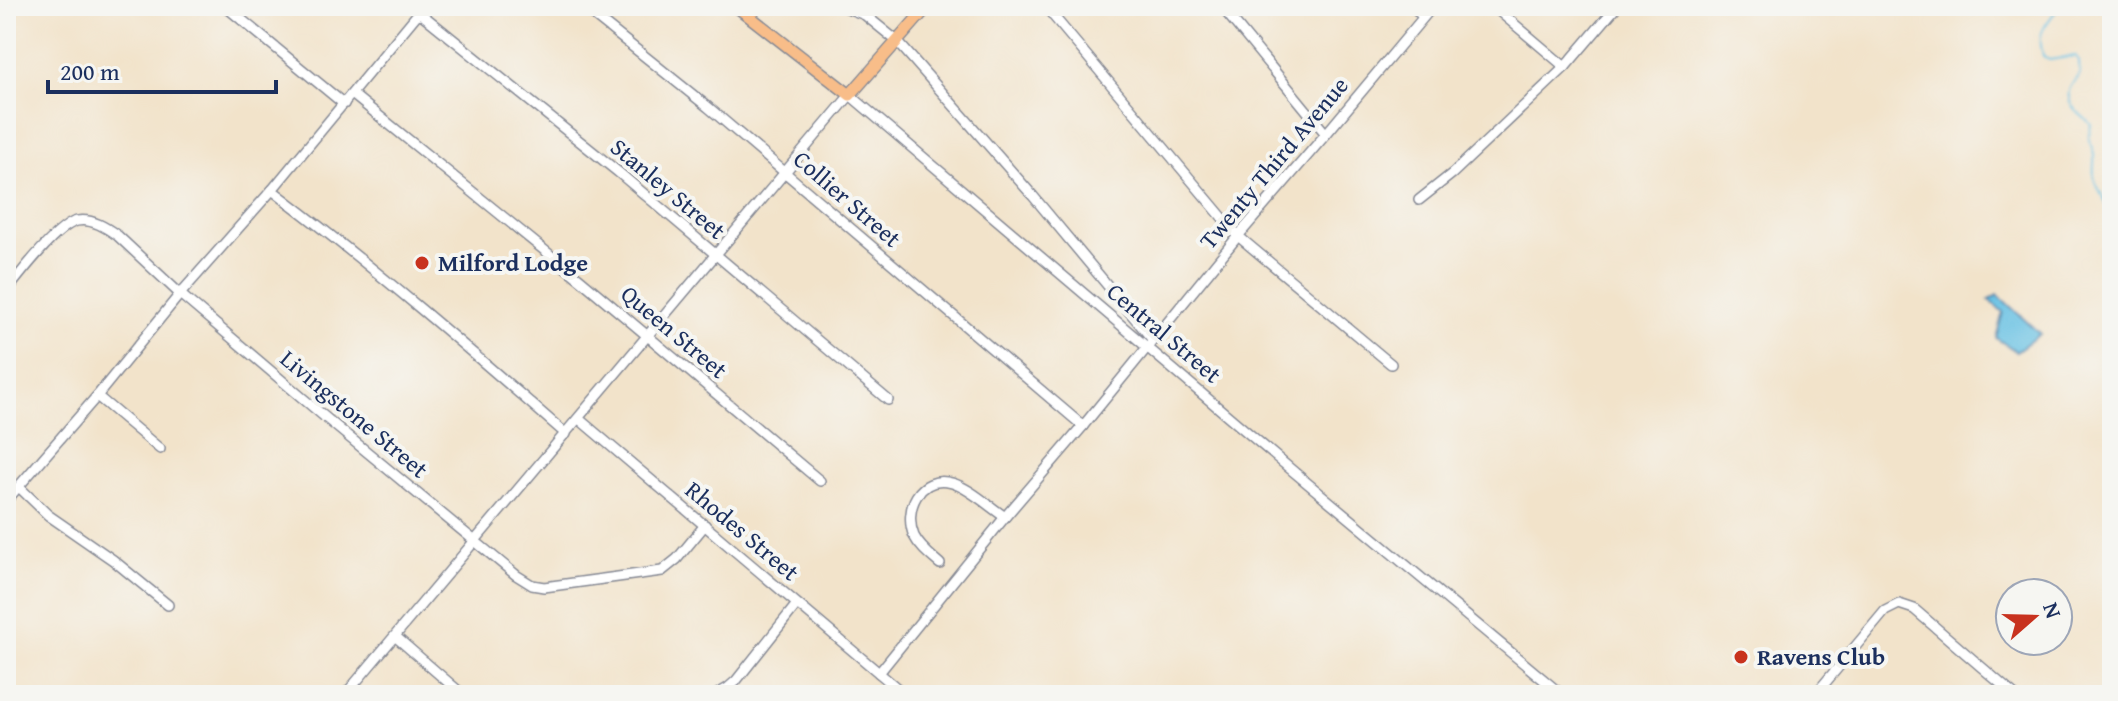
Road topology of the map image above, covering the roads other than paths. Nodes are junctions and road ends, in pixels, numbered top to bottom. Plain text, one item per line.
1 (225, 6) edge
2 (582, 6) edge
3 (736, 6) edge
4 (842, 6) edge
5 (928, 6) edge
6 (1045, 6) edge
7 (1221, 6) edge
8 (1413, 6) edge
9 (1433, 6) edge
10 (1493, 6) edge
11 (1617, 6) edge
12 (422, 9) edge
13 (1423, 17) junction
14 (897, 41) junction
15 (1565, 67) junction
16 (352, 94) junction
17 (850, 95) junction
18 (344, 104) junction
19 (1326, 134) junction
20 (786, 172) junction
21 (272, 190) junction
22 (1419, 200) dead end
23 (1238, 236) junction
24 (716, 255) junction
25 (6, 292) edge
26 (180, 294) junction
27 (646, 335) junction
28 (1150, 344) junction
29 (1391, 364) dead end
30 (97, 396) junction
31 (888, 400) dead end
32 (579, 419) junction
33 (1083, 426) junction
34 (566, 434) junction
35 (160, 449) dead end
36 (820, 481) dead end
37 (19, 487) junction
38 (6, 501) edge
39 (1005, 517) junction
40 (705, 525) junction
41 (476, 540) junction
42 (940, 564) dead end
43 (797, 604) junction
44 (168, 605) dead end
45 (396, 637) junction
46 (879, 673) junction
47 (893, 685) junction
48 (345, 695) edge
49 (463, 695) edge
50 (716, 695) edge
51 (885, 695) edge
52 (905, 695) edge
53 (1562, 695) edge
54 (1816, 695) edge
55 (2014, 695) edge

1 - 18 street
2 - 20 street, Collier Street
3 - 17 main road, Central Street
4 - 14 street
5 - 14 main road
6 - 23 street
7 - 19 street
8 - 13 street
9 - 13 street, Twenty Third Avenue
10 - 15 street
11 - 15 street
12 - 16 street
12 - 24 street, Stanley Street
13 - 19 street, Twenty Third Avenue
14 - 17 main road
14 - 28 street
15 - 22 street
16 - 18 street
16 - 27 street, Queen Street
17 - 20 street
17 - 28 street, Central Street
18 - 21 street
19 - 23 street, Twenty Third Avenue
20 - 24 street
20 - 33 street, Collier Street
21 - 26 street
21 - 34 street
23 - 28 street, Twenty Third Avenue
23 - 29 street
24 - 27 street
24 - 31 street, Stanley Street
25 - 26 street, Livingstone Street
26 - 30 street
26 - 41 street, Livingstone Street
27 - 32 street
27 - 36 street, Queen Street
28 - 33 street, Twenty Third Avenue
28 - 53 street, Central Street
30 - 35 street
30 - 37 street
32 - 34 street
32 - 40 street, Rhodes Street
33 - 39 street, Twenty Third Avenue
34 - 41 street
37 - 38 street
37 - 44 street
39 - 42 street
39 - 46 street, Twenty Third Avenue
40 - 41 street, Livingstone Street
40 - 43 street, Rhodes Street
41 - 45 street
43 - 46 street, Rhodes Street
43 - 50 street
45 - 48 street
45 - 49 street
46 - 47 street, Rhodes Street
47 - 51 street
47 - 52 street, Rhodes Street
54 - 55 street

